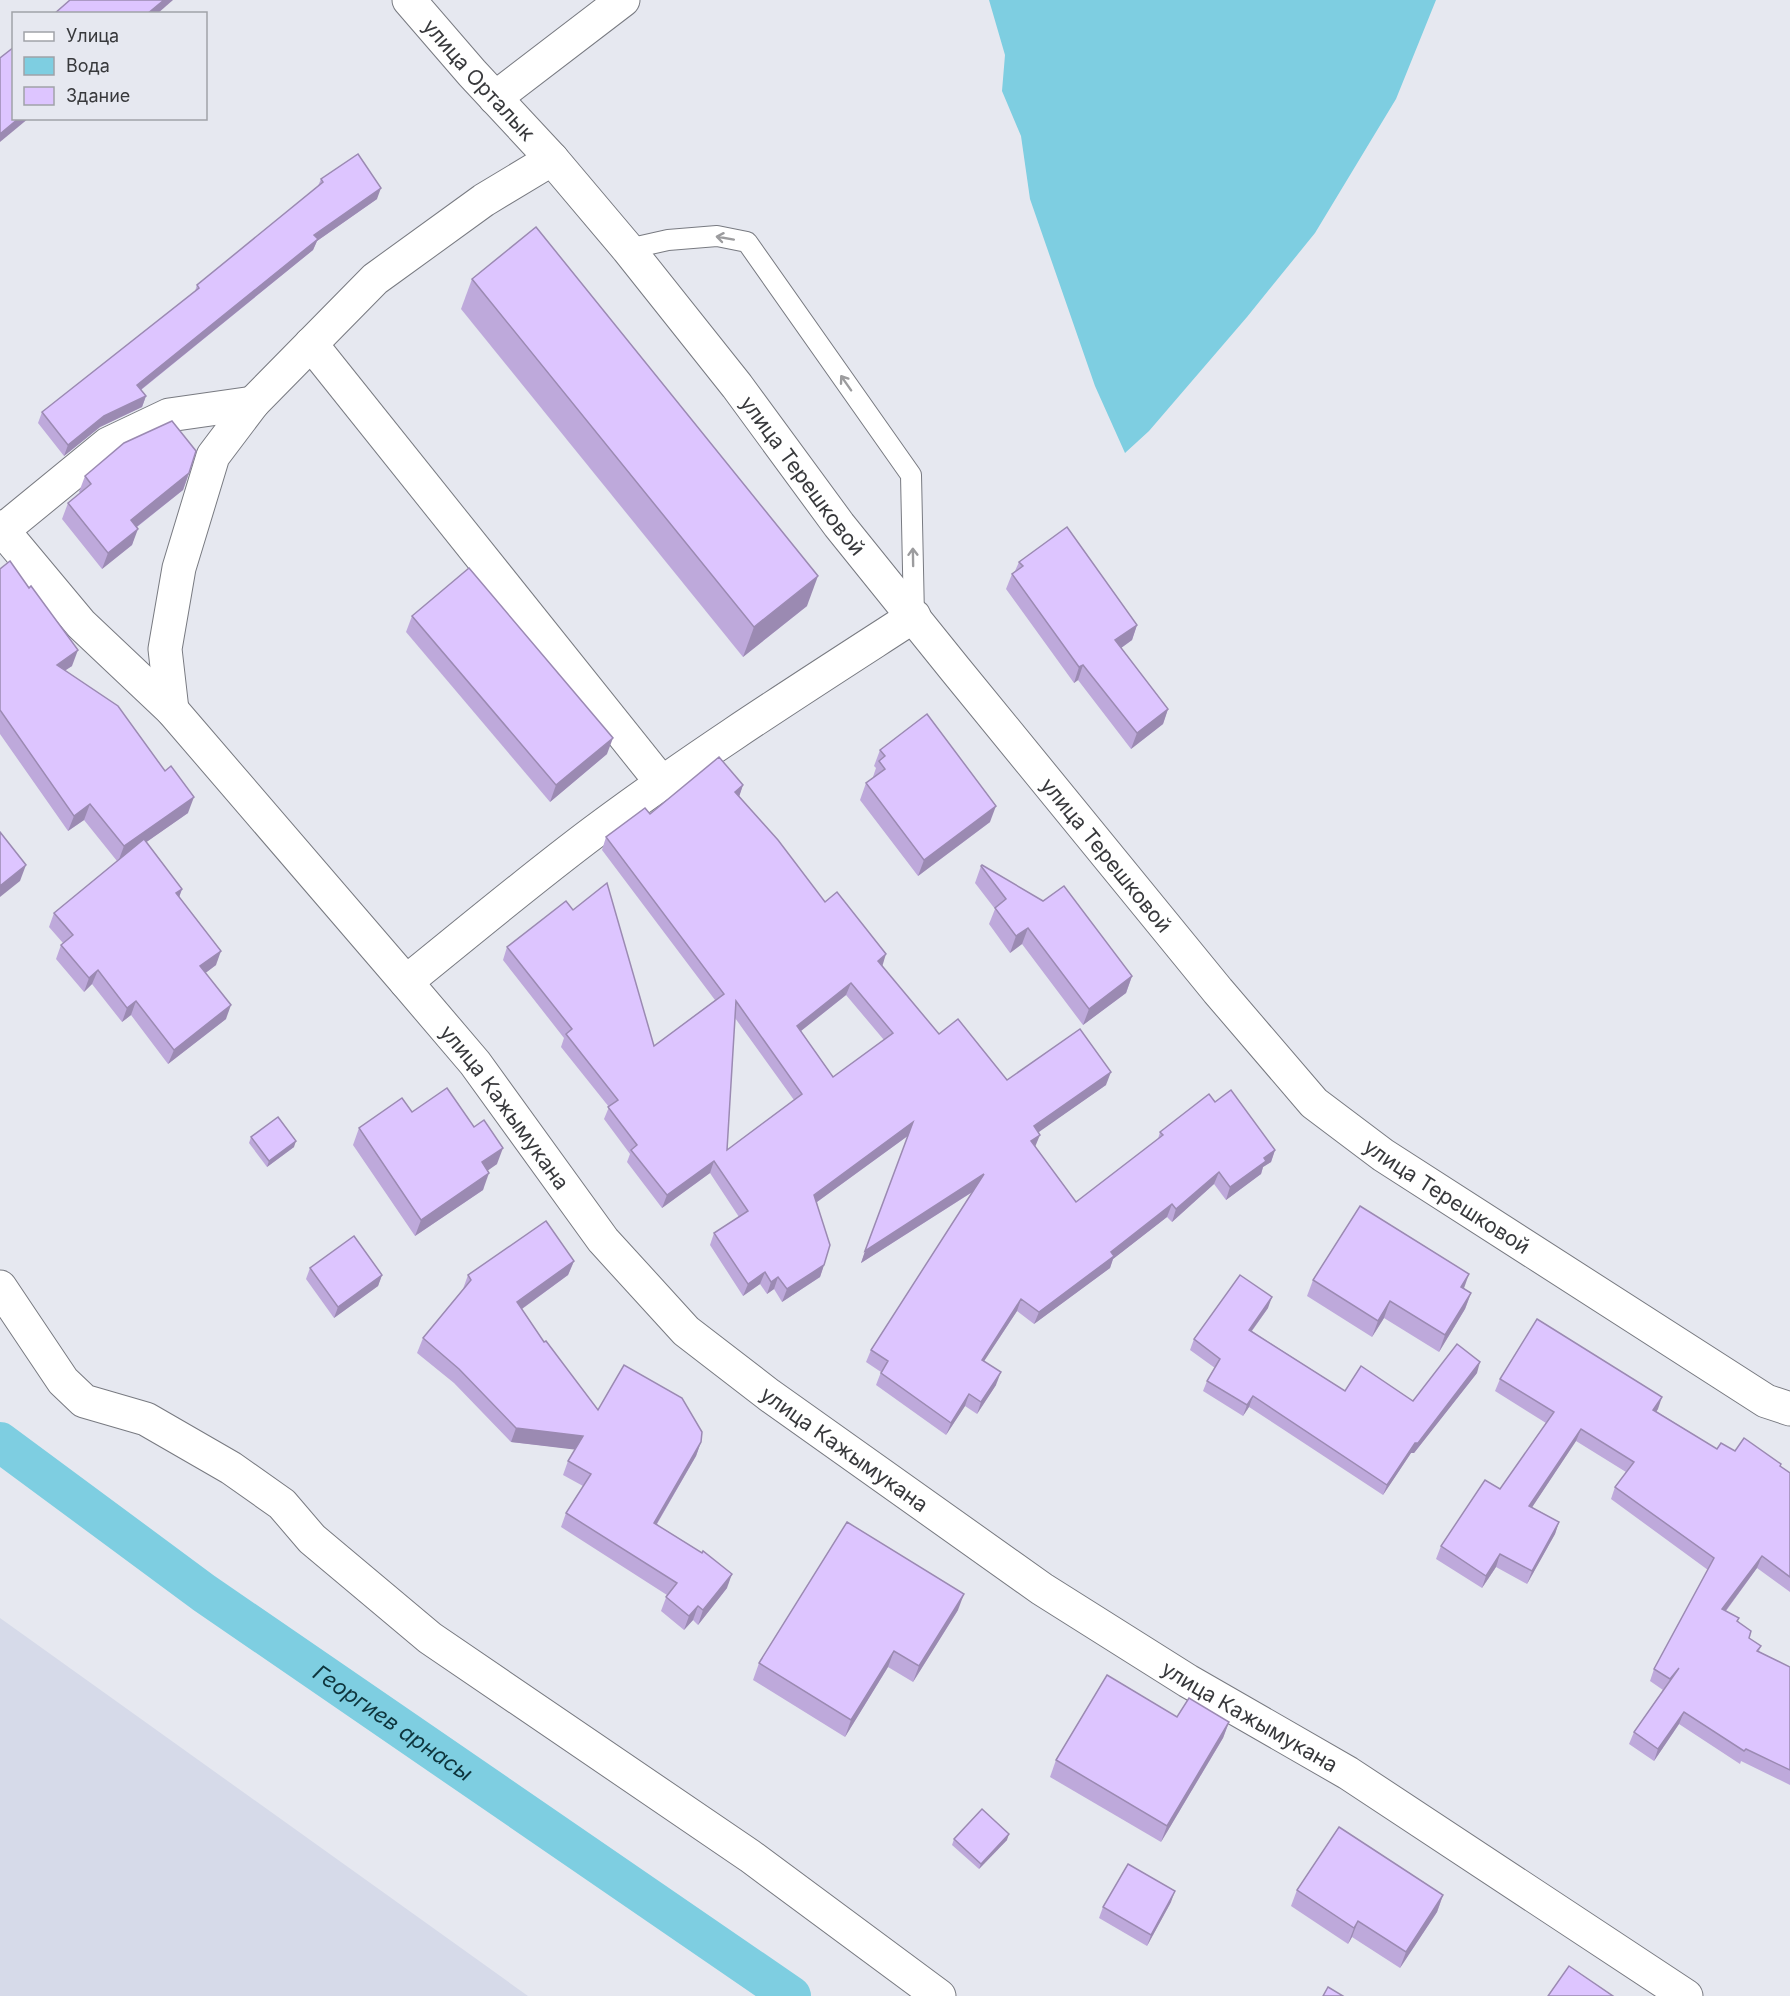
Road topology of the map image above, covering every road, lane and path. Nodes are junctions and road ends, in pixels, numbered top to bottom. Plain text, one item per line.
1 (409, 0) edge
2 (623, 0) edge
3 (495, 98) junction
4 (552, 159) junction
5 (628, 249) junction
6 (311, 344) junction
7 (253, 403) junction
8 (2, 529) edge
9 (914, 616) junction
10 (171, 710) junction
11 (662, 783) junction
12 (406, 982) junction
13 (0, 1287) edge
14 (1790, 1409) edge
15 (939, 1996) edge
16 (1686, 1996) edge

1 - 3 street, улица Орталык
2 - 3 street
3 - 4 street, улица Орталык
4 - 5 street, улица Терешковой
4 - 6 street
5 - 9 street, улица Терешковой
9 -> 5 lane
6 - 7 street
6 - 11 street
7 - 8 street
7 - 10 street
8 - 10 street, улица Кажымукана
9 - 11 street
9 - 14 street, улица Терешковой
10 - 12 street, улица Кажымукана
11 - 12 street
12 - 16 street, улица Кажымукана
13 - 15 street

